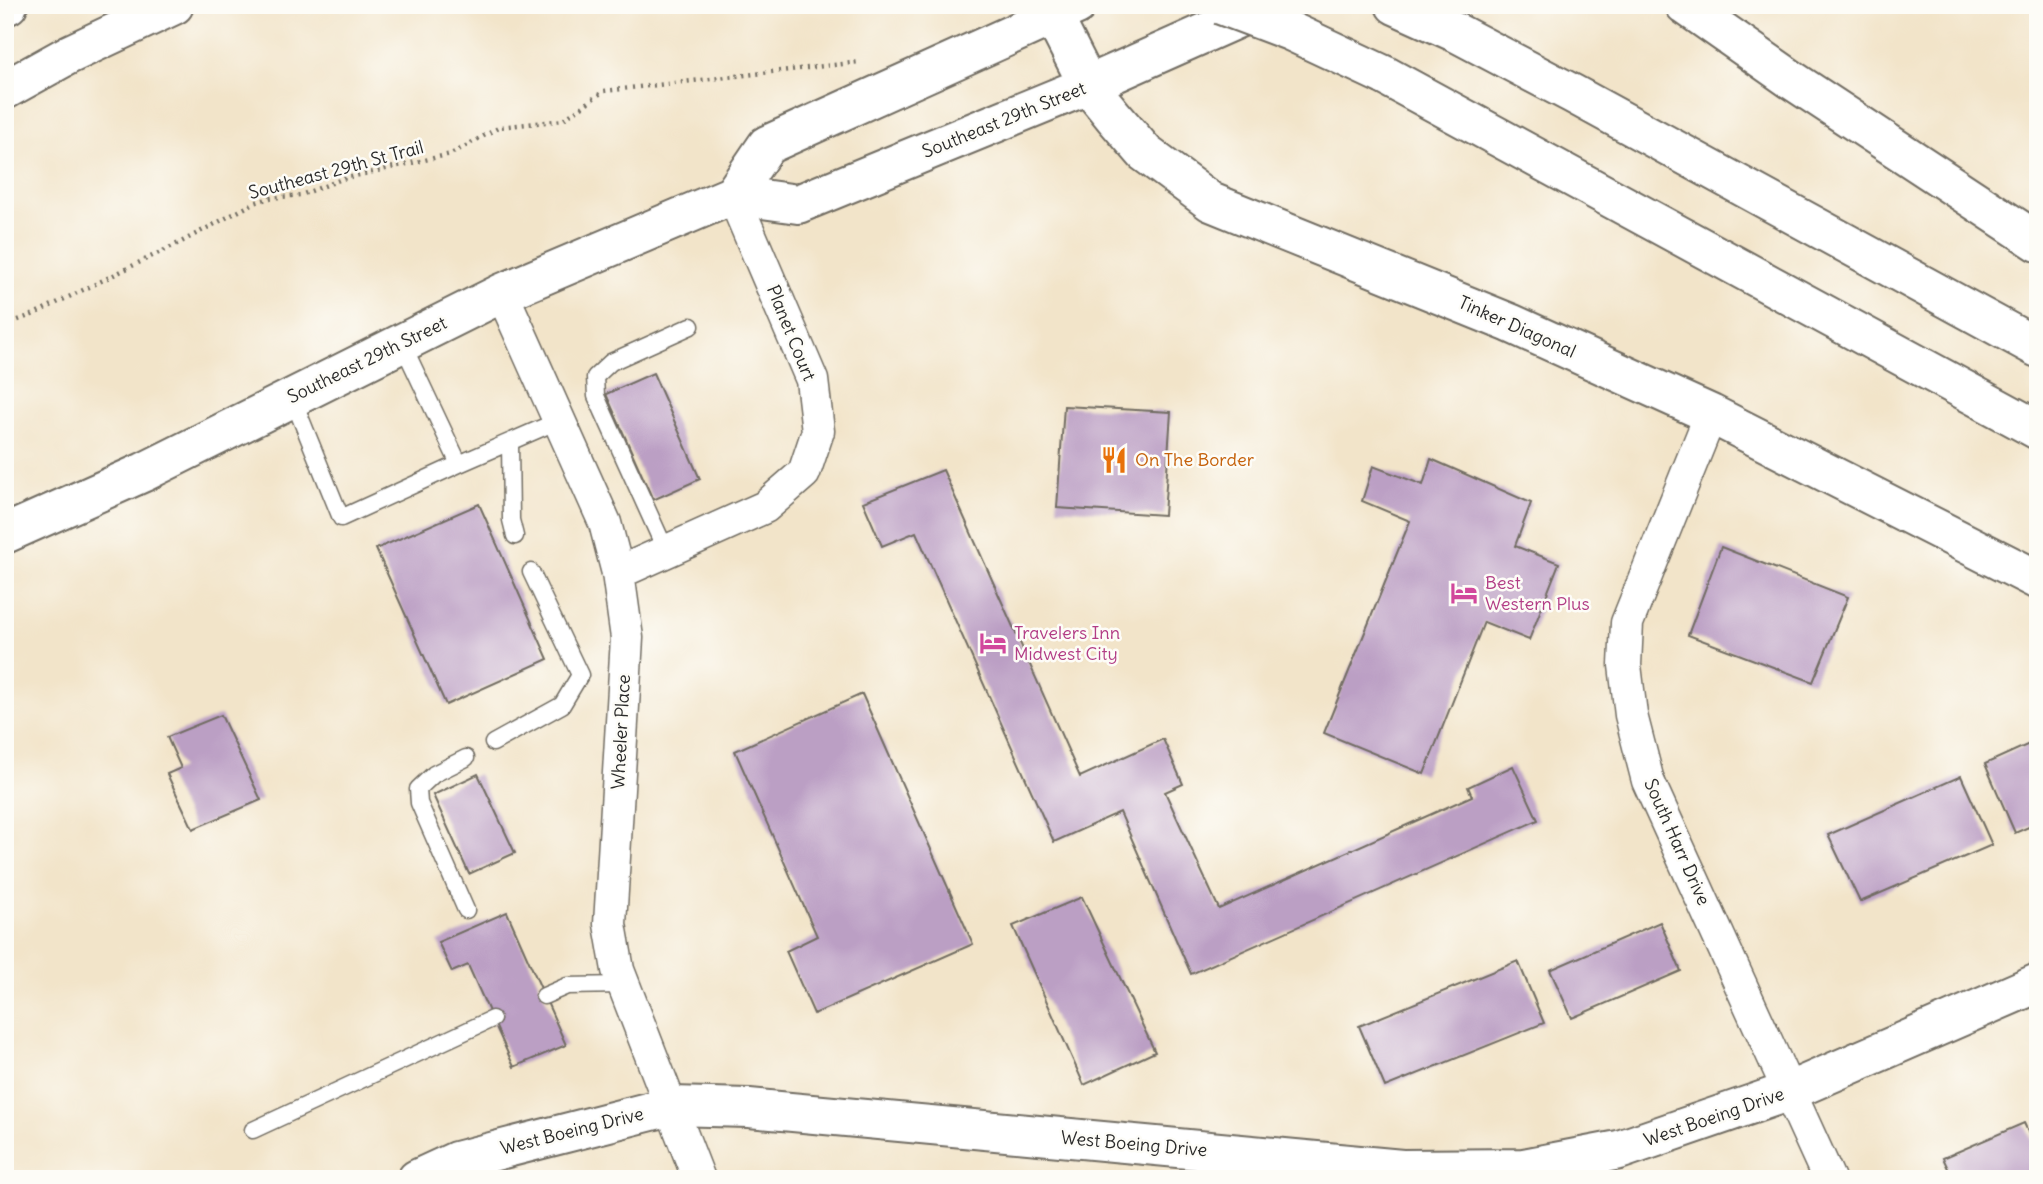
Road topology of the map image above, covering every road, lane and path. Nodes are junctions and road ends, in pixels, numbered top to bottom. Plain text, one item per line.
1 (174, 5) edge
2 (1221, 5) edge
3 (1268, 5) edge
4 (1395, 5) edge
5 (1687, 6) edge
6 (1065, 11) edge
7 (872, 61) dead end
8 (1088, 85) junction
9 (5, 90) edge
10 (733, 195) junction
11 (2038, 242) edge
12 (502, 293) junction
13 (5, 325) edge
14 (691, 326) dead end
15 (402, 344) junction
16 (2038, 348) edge
17 (292, 397) junction
18 (1711, 414) junction
19 (560, 421) junction
20 (2038, 430) edge
21 (510, 442) junction
22 (459, 464) junction
23 (5, 534) edge
24 (515, 536) dead end
25 (666, 551) junction
26 (531, 572) dead end
27 (618, 573) junction
28 (2038, 580) edge
29 (493, 743) dead end
30 (466, 758) dead end
31 (466, 911) dead end
32 (2038, 983) edge
33 (624, 985) junction
34 (544, 996) dead end
35 (492, 1019) dead end
36 (1790, 1091) junction
37 (671, 1106) junction
38 (253, 1129) dead end
39 (1521, 1173) edge
40 (417, 1179) edge
41 (699, 1179) edge
42 (1829, 1179) edge

1 - 9 main road
2 - 20 main road, bridge
3 - 8 main road, Southeast 29th Street
4 - 16 main road
5 - 11 main road
6 - 8 main road, Tinker Diagonal
6 - 10 main road
7 - 13 path, Southeast 29th St Trail
8 - 10 main road, Southeast 29th Street
8 - 18 main road, Tinker Diagonal
10 - 12 main road, Southeast 29th Street
10 - 25 street, Planet Court
12 - 15 main road, Southeast 29th Street
12 - 19 street, Wheeler Place
14 - 25 lane
15 - 17 main road, Southeast 29th Street
15 - 22 lane
17 - 22 lane
17 - 23 main road, Southeast 29th Street
18 - 28 main road, Tinker Diagonal
18 - 36 street, South Harr Drive
19 - 21 lane
19 - 27 street, Wheeler Place
21 - 22 lane
21 - 24 lane
25 - 27 street, Planet Court
26 - 29 lane
27 - 33 street, Wheeler Place
30 - 31 lane
32 - 36 main road, West Boeing Drive
33 - 34 lane
33 - 37 street, Wheeler Place
35 - 38 lane
36 - 39 main road, West Boeing Drive
36 - 42 street, South Harr Drive
37 - 39 main road, West Boeing Drive
37 - 40 main road, West Boeing Drive
37 - 41 street, Wheeler Place

